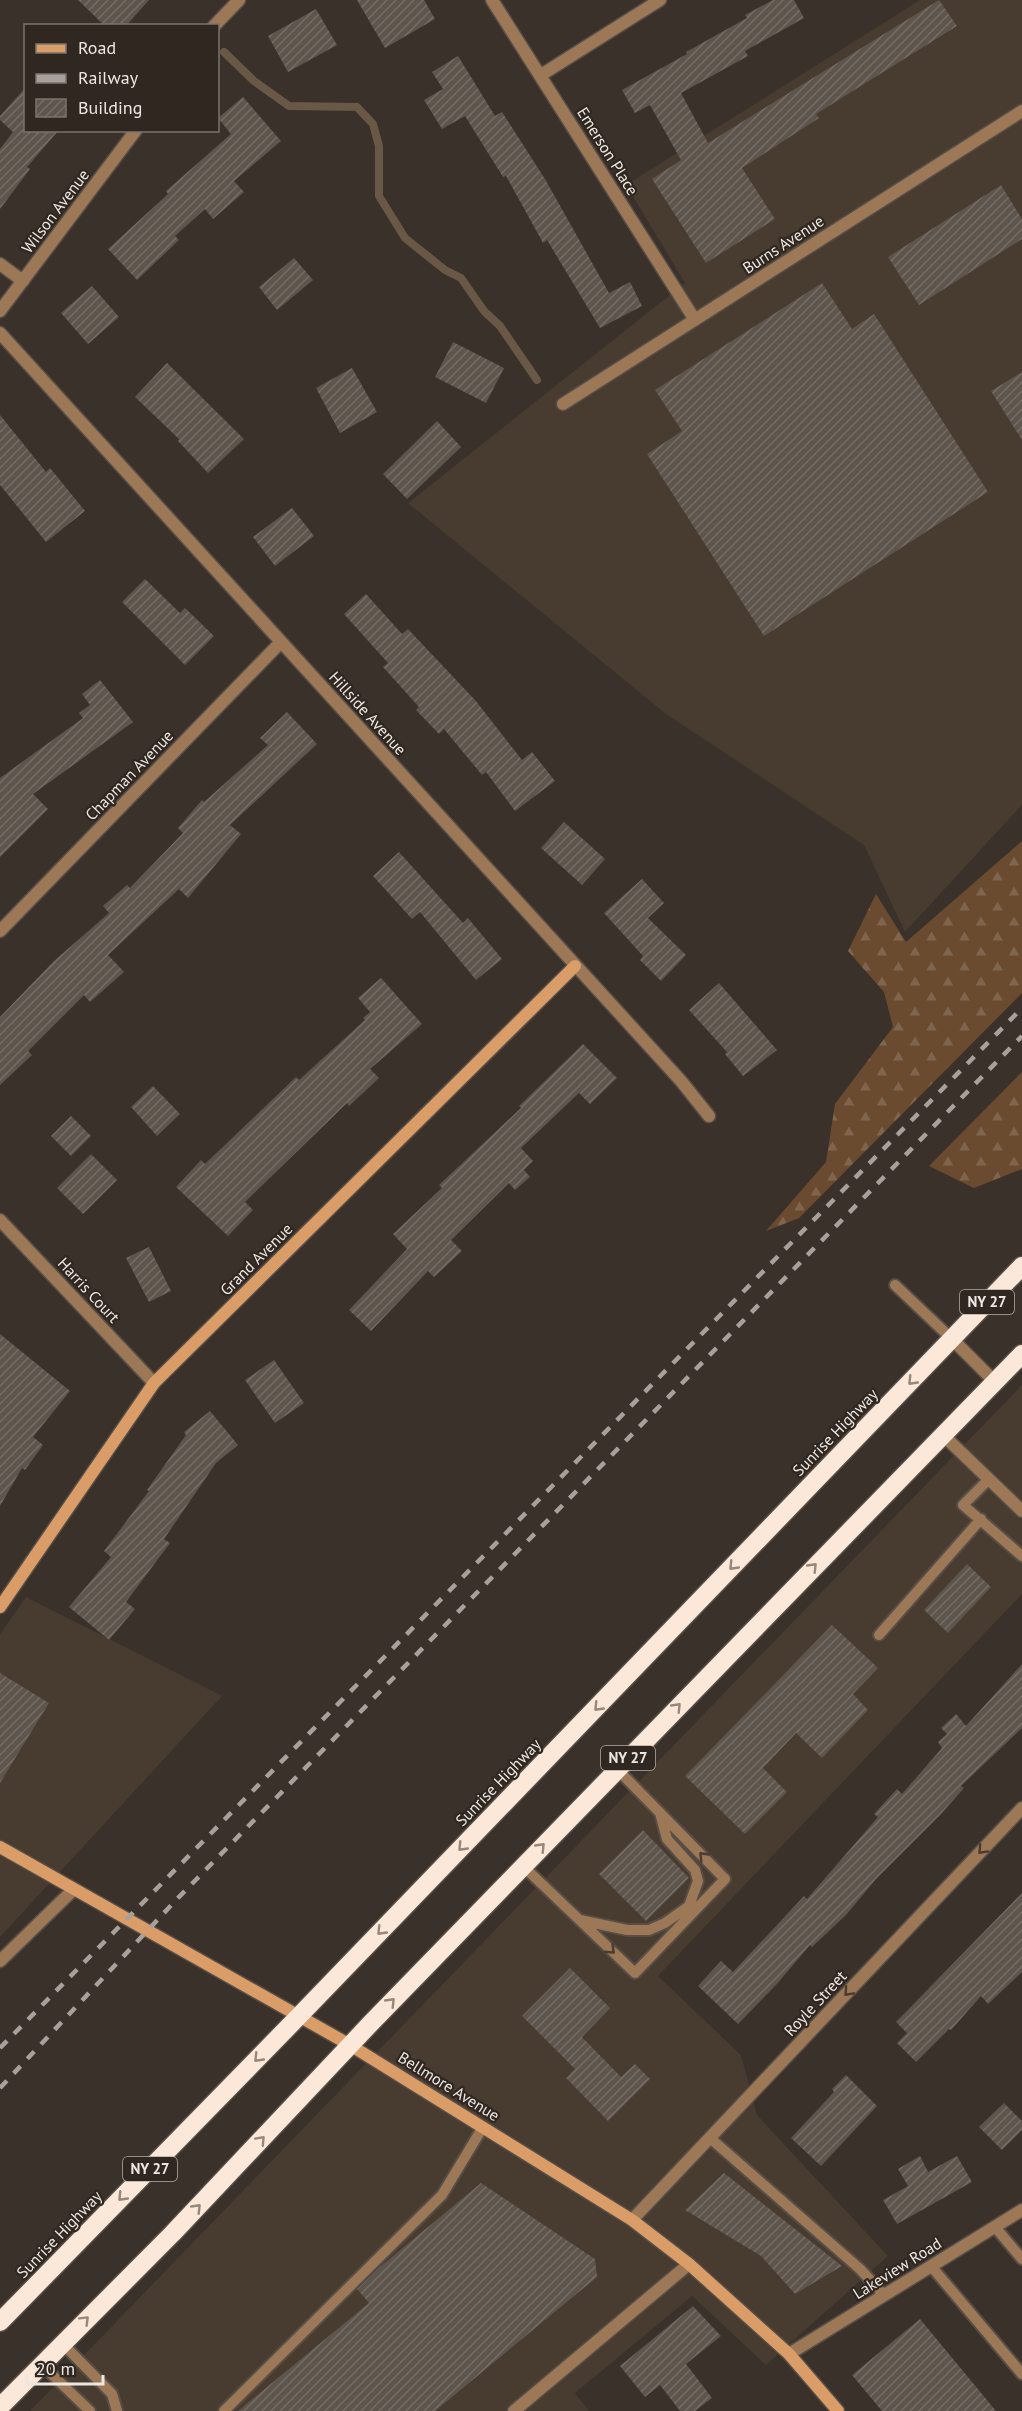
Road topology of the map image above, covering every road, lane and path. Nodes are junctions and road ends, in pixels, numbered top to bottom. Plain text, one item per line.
1 (239, 0) edge
2 (492, 0) edge
3 (660, 0) edge
4 (216, 24) edge
5 (541, 75) junction
6 (1022, 111) edge
7 (135, 132) edge
8 (0, 264) edge
9 (23, 281) junction
10 (0, 311) edge
11 (695, 320) junction
12 (0, 333) edge
13 (563, 404) dead end
14 (281, 642) junction
15 (0, 932) edge
16 (575, 966) junction
17 (709, 1116) dead end
18 (0, 1220) edge
19 (1022, 1266) edge
20 (895, 1285) dead end
21 (952, 1339) junction
22 (1022, 1354) edge
23 (994, 1381) junction
24 (154, 1383) junction
25 (942, 1434) junction
26 (989, 1479) junction
27 (1022, 1511) edge
28 (981, 1520) junction
29 (1022, 1556) edge
30 (0, 1607) edge
31 (879, 1635) dead end
32 (617, 1769) junction
33 (1022, 1808) edge
34 (660, 1812) junction
35 (0, 1847) edge
36 (523, 1866) junction
37 (74, 1889) junction
38 (579, 1920) junction
39 (0, 1961) edge
40 (300, 2016) junction
41 (350, 2045) junction
42 (483, 2127) junction
43 (710, 2138) junction
44 (1022, 2210) edge
45 (632, 2220) junction
46 (995, 2227) junction
47 (1022, 2259) edge
48 (689, 2264) junction
49 (931, 2266) junction
50 (884, 2295) junction
51 (0, 2322) edge
52 (62, 2343) junction
53 (789, 2354) junction
54 (41, 2364) junction
55 (1022, 2374) edge
56 (0, 2407) edge
57 (90, 2411) edge
58 (117, 2411) edge
59 (224, 2411) edge
60 (514, 2411) edge
61 (838, 2411) edge

1 - 4 street
2 - 5 street, Emerson Place
3 - 5 street
5 - 11 street, Emerson Place
6 - 11 street, Burns Avenue
7 - 9 street, Wilson Avenue
8 - 9 street
9 - 10 street, Wilson Avenue
11 - 13 street, Burns Avenue
12 - 14 street, Hillside Avenue
14 - 15 street, Chapman Avenue
14 - 16 street, Hillside Avenue
16 - 17 street, Hillside Avenue
16 - 24 main road, Grand Avenue
18 - 24 street, Harris Court
19 - 21 highway, Sunrise Highway / NY 27
20 - 21 lane
21 - 23 street
21 -> 40 highway, Sunrise Highway / NY 27
22 - 23 highway, NY 27
23 - 25 highway, NY 27
24 - 30 main road, Grand Avenue
25 - 26 street
32 -> 25 highway, NY 27
26 - 27 street
26 - 28 lane
28 - 29 lane
28 - 31 lane
32 - 34 lane
36 -> 32 highway, NY 27
33 -> 43 street, Royle Street
34 - 38 lane
38 -> 34 lane
35 - 37 main road, Bellmore Avenue
36 - 38 lane
41 -> 36 highway, NY 27
37 - 39 street
37 - 40 main road, Bellmore Avenue
40 - 41 main road, Bellmore Avenue
40 -> 51 highway, Sunrise Highway / NY 27
41 - 42 main road, Bellmore Avenue
52 -> 41 highway, NY 27
42 - 45 main road, Bellmore Avenue
42 - 59 lane
43 - 45 street, Royle Street
43 - 50 lane
44 - 46 street, Lakeview Road
45 - 48 main road, Bellmore Avenue
46 - 47 lane
46 - 49 street, Lakeview Road
48 - 53 main road, Bellmore Avenue
48 - 60 street
49 - 50 street, Lakeview Road
49 - 55 lane
50 - 53 street, Lakeview Road
52 - 54 highway, NY 27
52 - 58 lane
53 - 61 main road, Bellmore Avenue
54 - 56 highway, NY 27
54 - 57 lane

